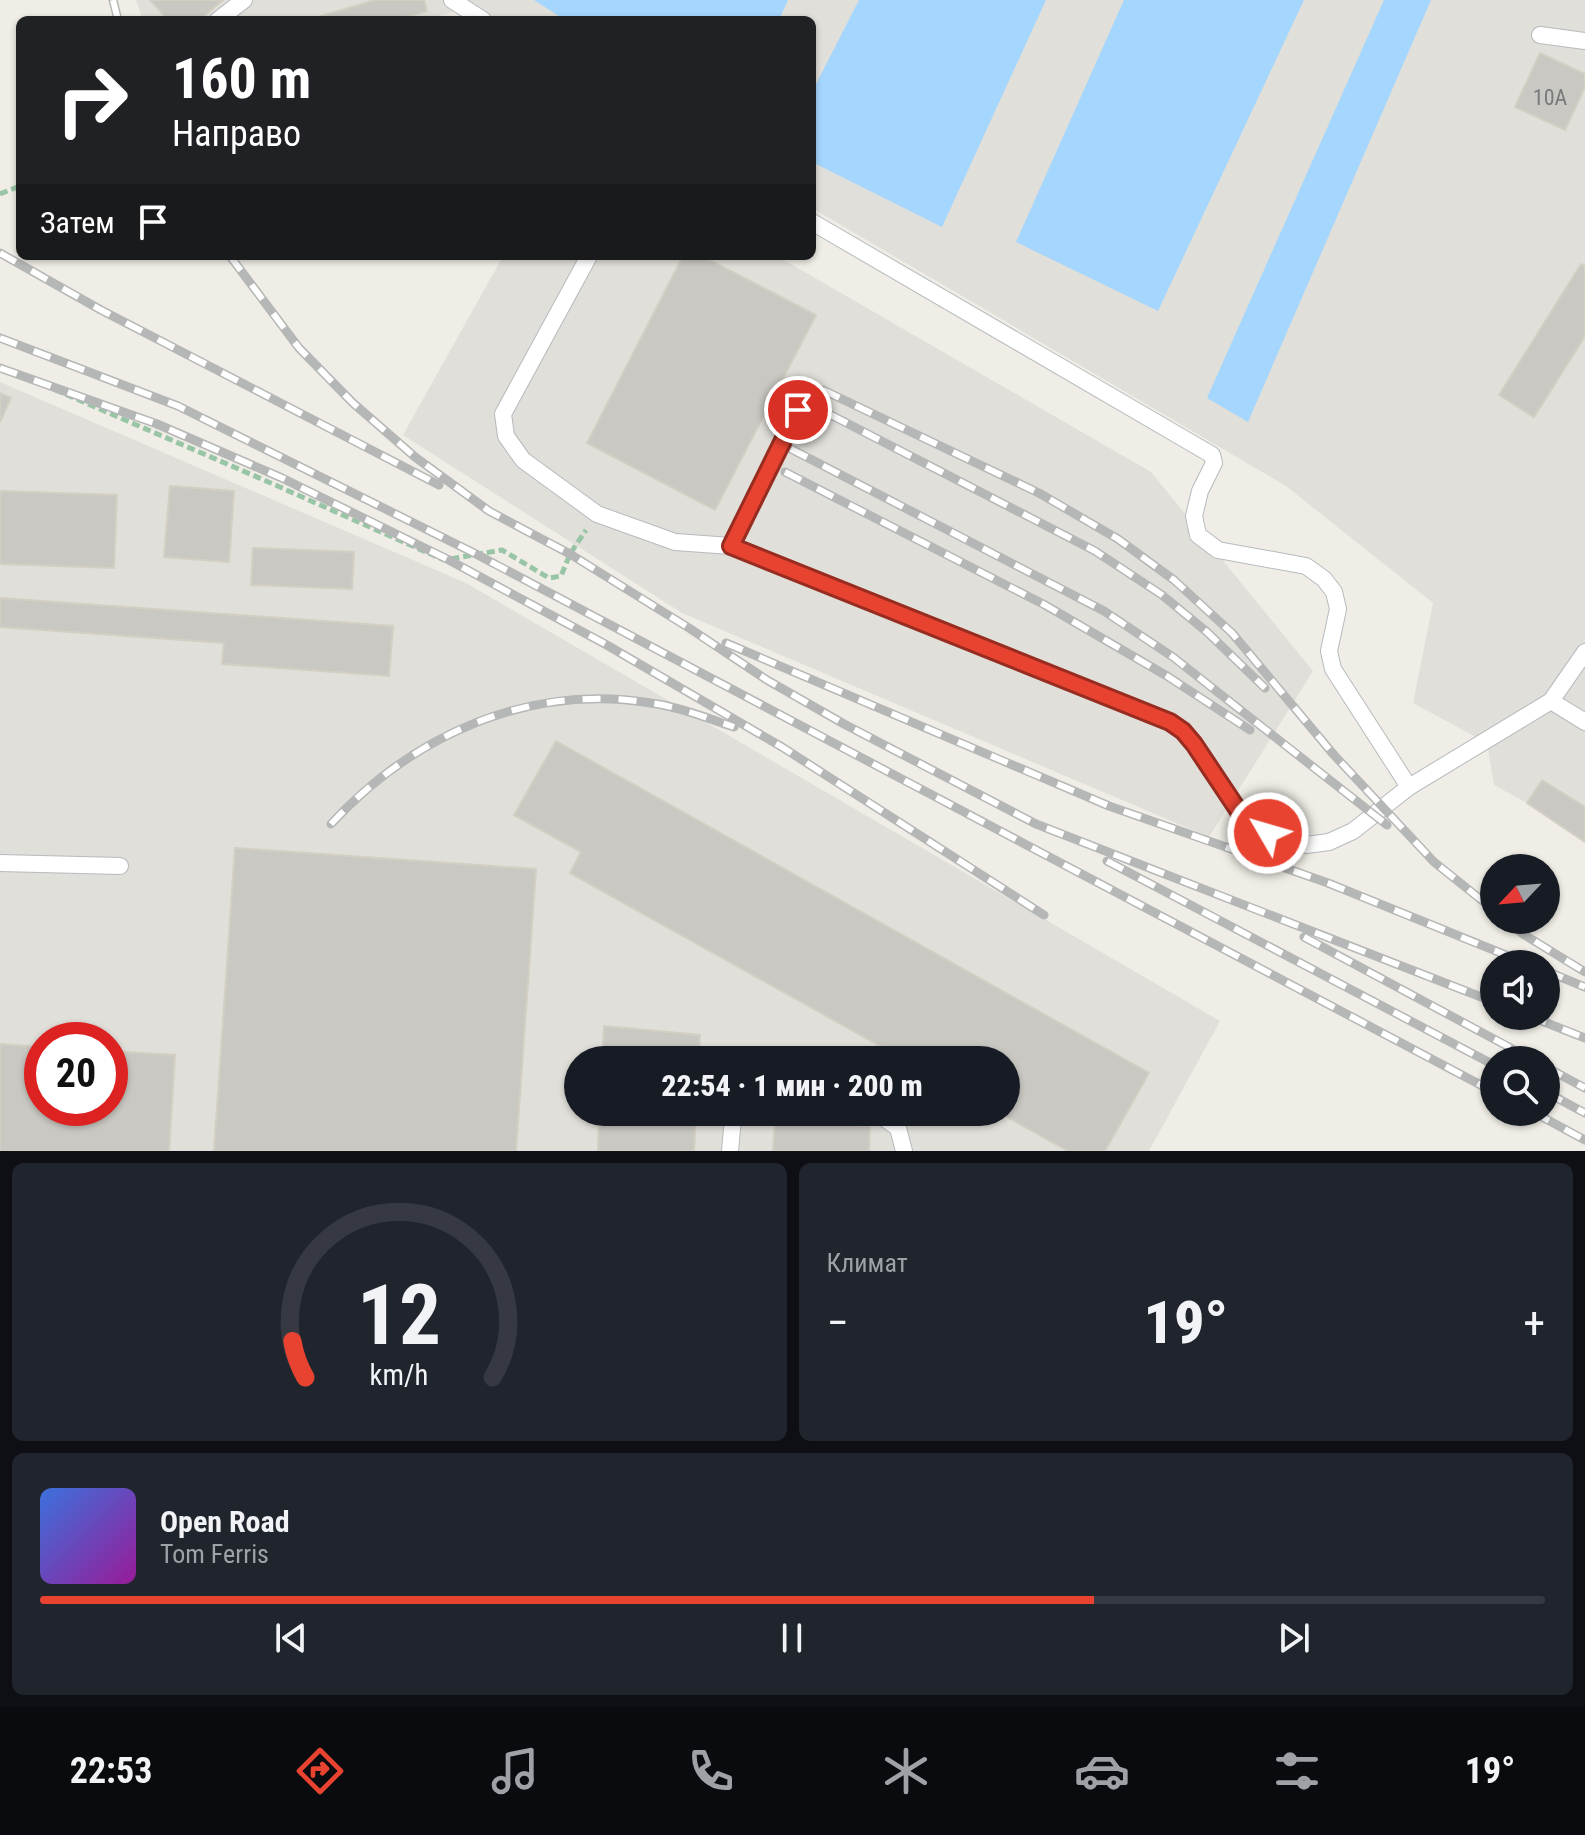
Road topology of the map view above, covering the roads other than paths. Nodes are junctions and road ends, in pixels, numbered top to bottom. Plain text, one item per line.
1 (244, 0) edge
2 (452, 0) edge
3 (223, 16) edge
4 (477, 16) edge
5 (1540, 35) dead end
6 (1585, 41) edge
7 (816, 224) edge
8 (587, 260) edge
9 (798, 410) dead end
10 (731, 546) junction
11 (1585, 652) edge
12 (1551, 701) junction
13 (1585, 722) edge
14 (1409, 787) junction
15 (0, 863) edge
16 (120, 866) dead end
17 (732, 1126) edge
18 (895, 1126) edge
19 (730, 1151) edge
20 (904, 1151) edge

1 - 3 lane
2 - 4 lane
5 - 6 lane
7 - 14 lane
8 - 10 lane
9 - 10 lane
10 - 14 lane
11 - 12 lane
12 - 13 lane
12 - 14 lane
15 - 16 lane
17 - 19 lane
18 - 20 lane

